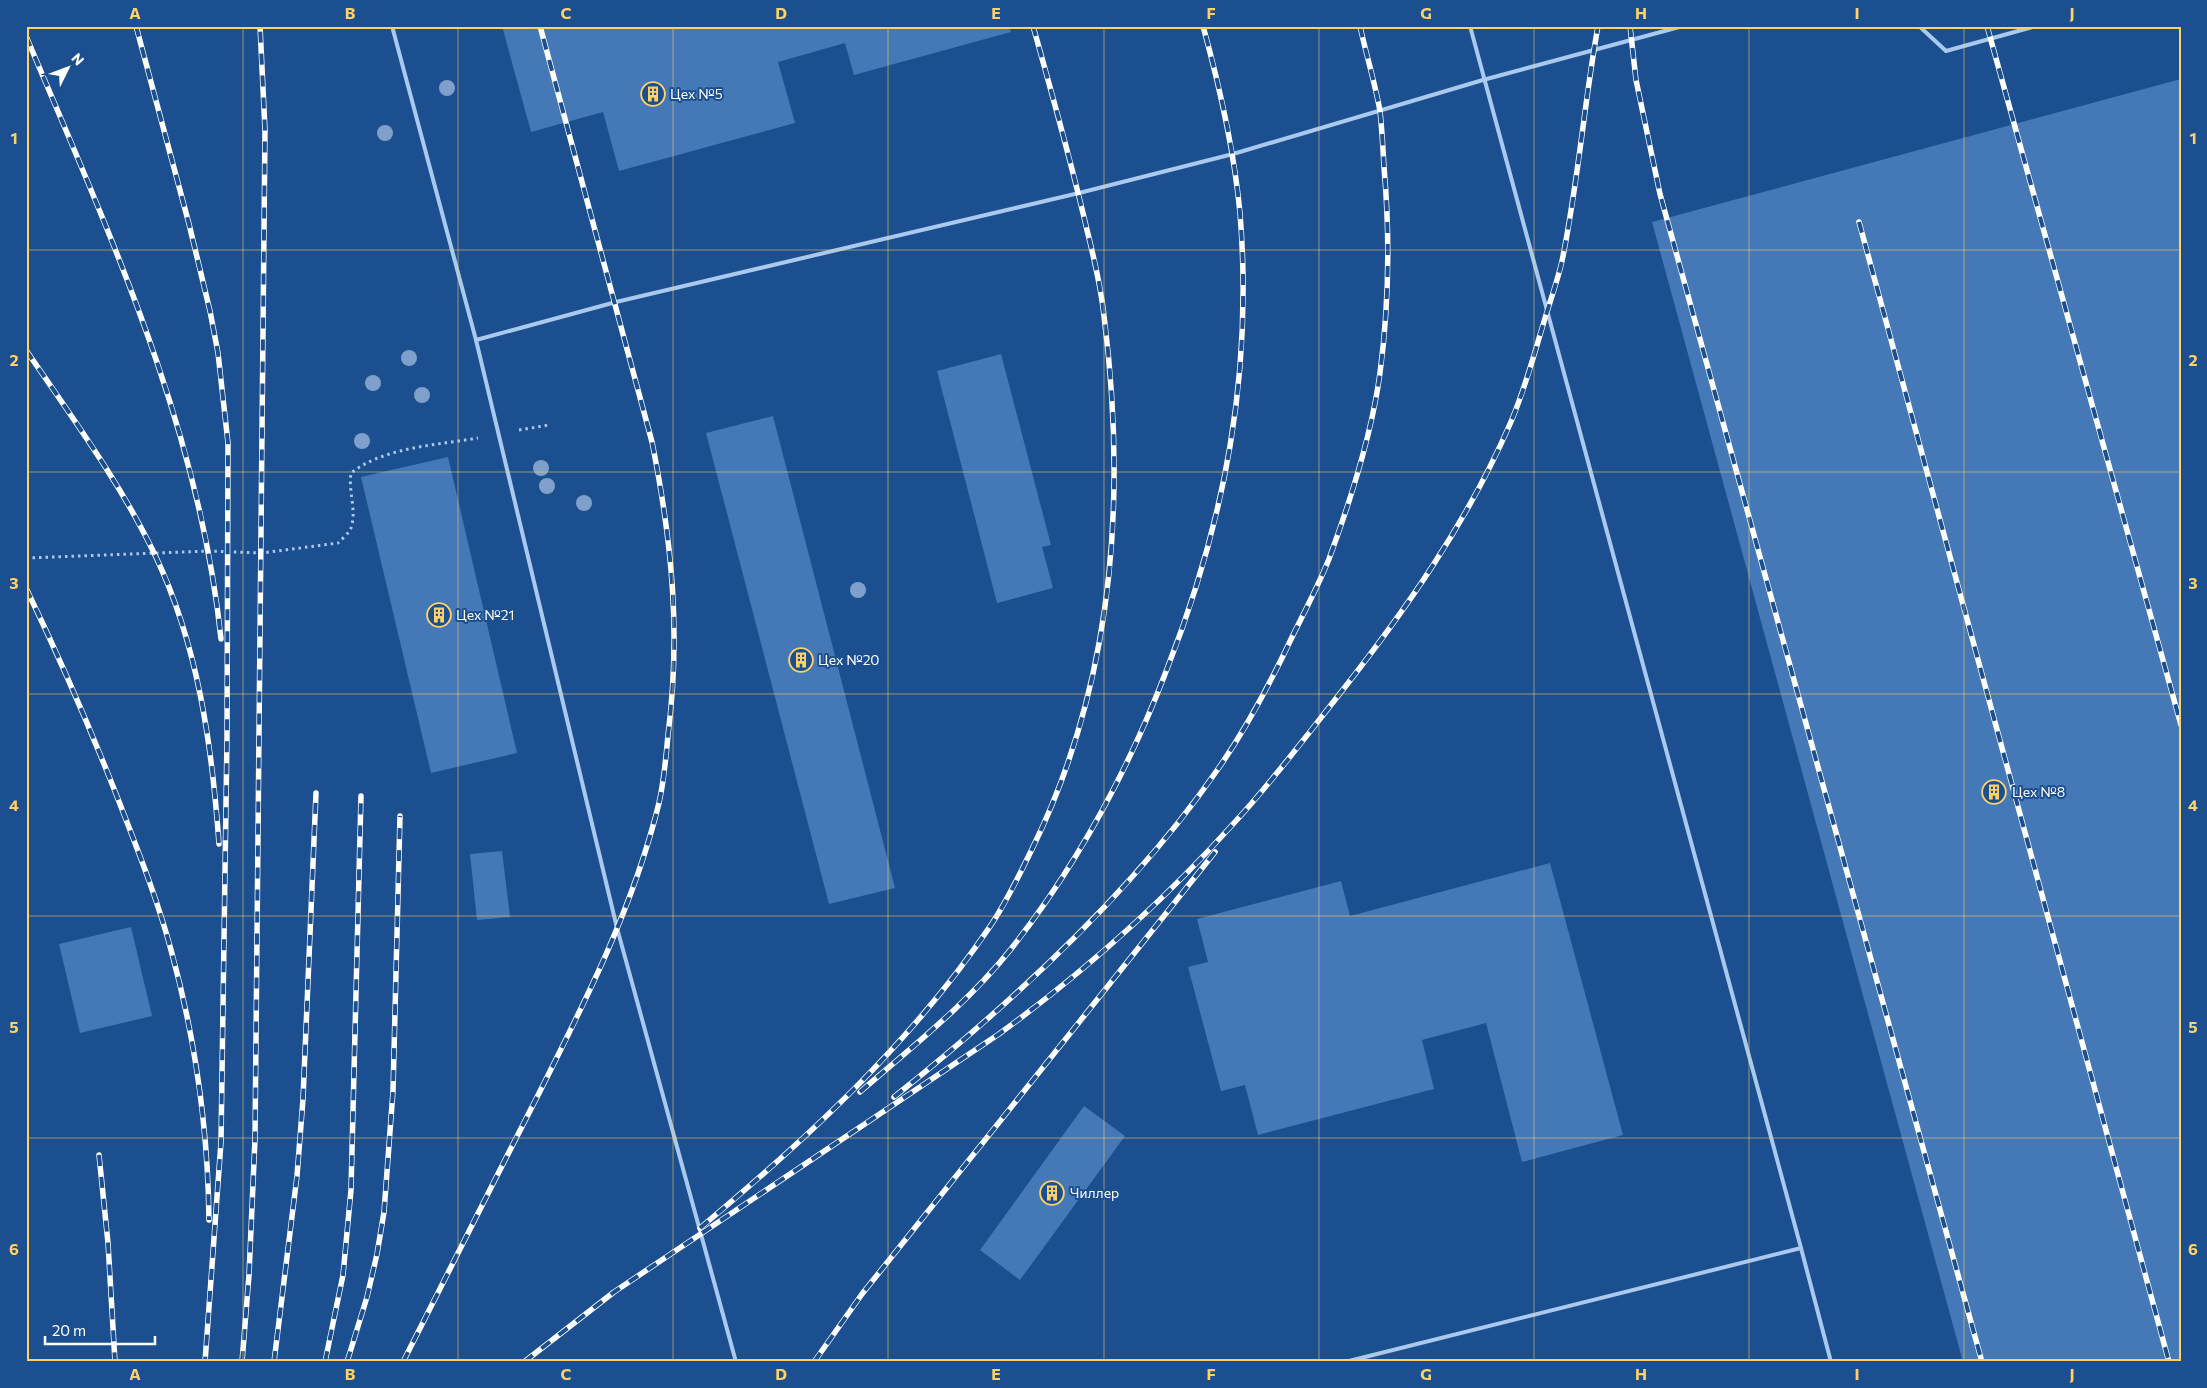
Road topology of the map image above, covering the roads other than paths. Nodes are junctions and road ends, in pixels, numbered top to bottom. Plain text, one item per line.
1 (392, 26) edge
2 (1470, 26) edge
3 (1683, 26) edge
4 (1919, 26) edge
5 (2036, 26) edge
6 (1483, 80) junction
7 (476, 340) junction
8 (1801, 1248) junction
9 (736, 1362) edge
10 (1345, 1362) edge
11 (1831, 1362) edge

1 - 7 lane
2 - 6 lane
3 - 6 lane
4 - 5 lane
6 - 7 lane
6 - 8 lane
7 - 9 lane
8 - 10 lane
8 - 11 lane

